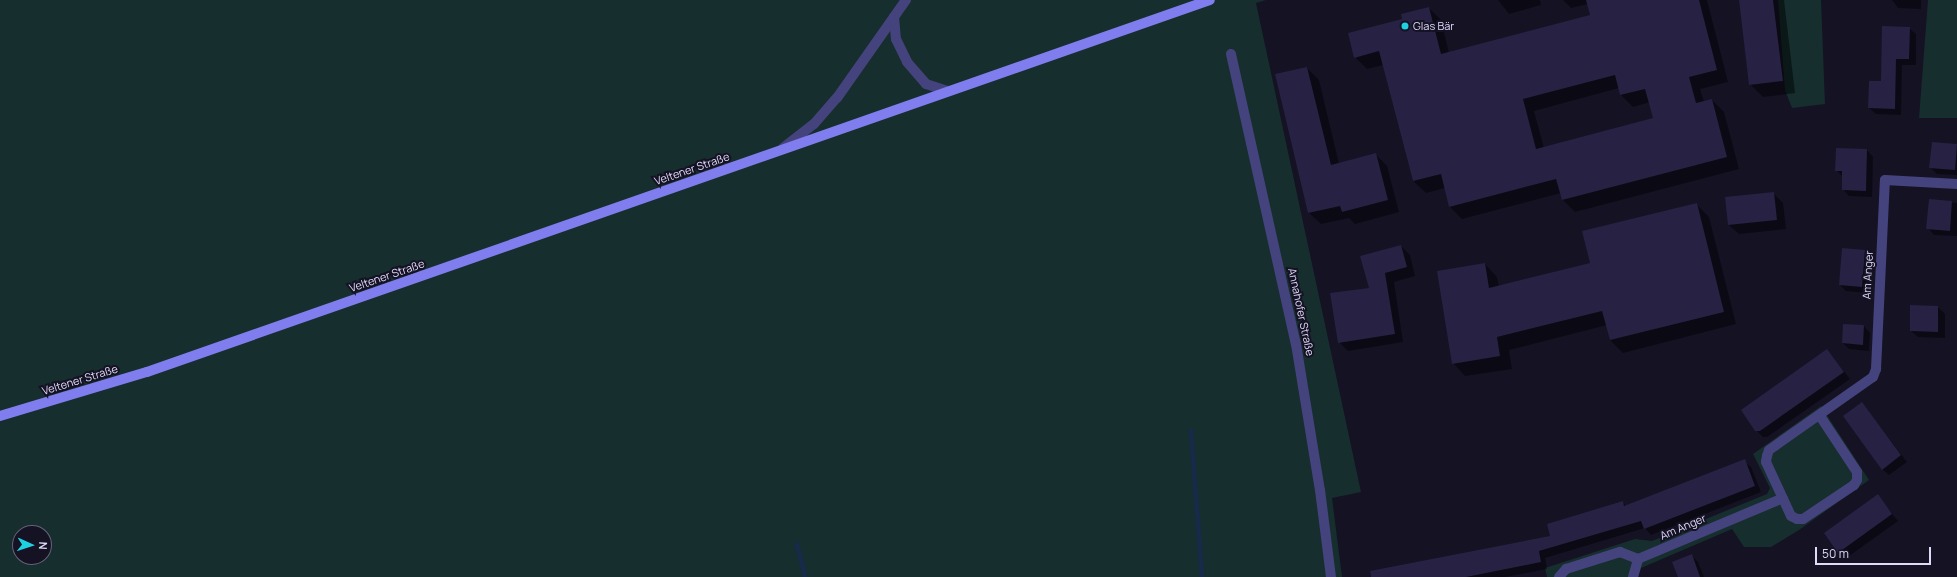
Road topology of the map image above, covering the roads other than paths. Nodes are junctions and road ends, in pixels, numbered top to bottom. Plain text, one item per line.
1 (906, 0) edge
2 (1210, 0) edge
3 (894, 17) junction
4 (1231, 54) dead end
5 (947, 91) junction
6 (779, 151) junction
7 (1957, 184) edge
8 (0, 416) edge
9 (1820, 416) junction
10 (1783, 498) junction
11 (1638, 559) junction
12 (1331, 577) edge
13 (1559, 577) edge
14 (1633, 577) edge

1 - 3 street
2 - 5 main road, Veltener Straße
3 - 5 street
3 - 6 street
4 - 12 street, Annahofer Straße
5 - 6 main road, Veltener Straße
6 - 8 main road, Veltener Straße
7 - 9 street, Am Anger
9 - 10 street, Am Anger
9 - 10 street, Am Anger
10 - 11 street, Am Anger
11 - 13 street
11 - 14 street

